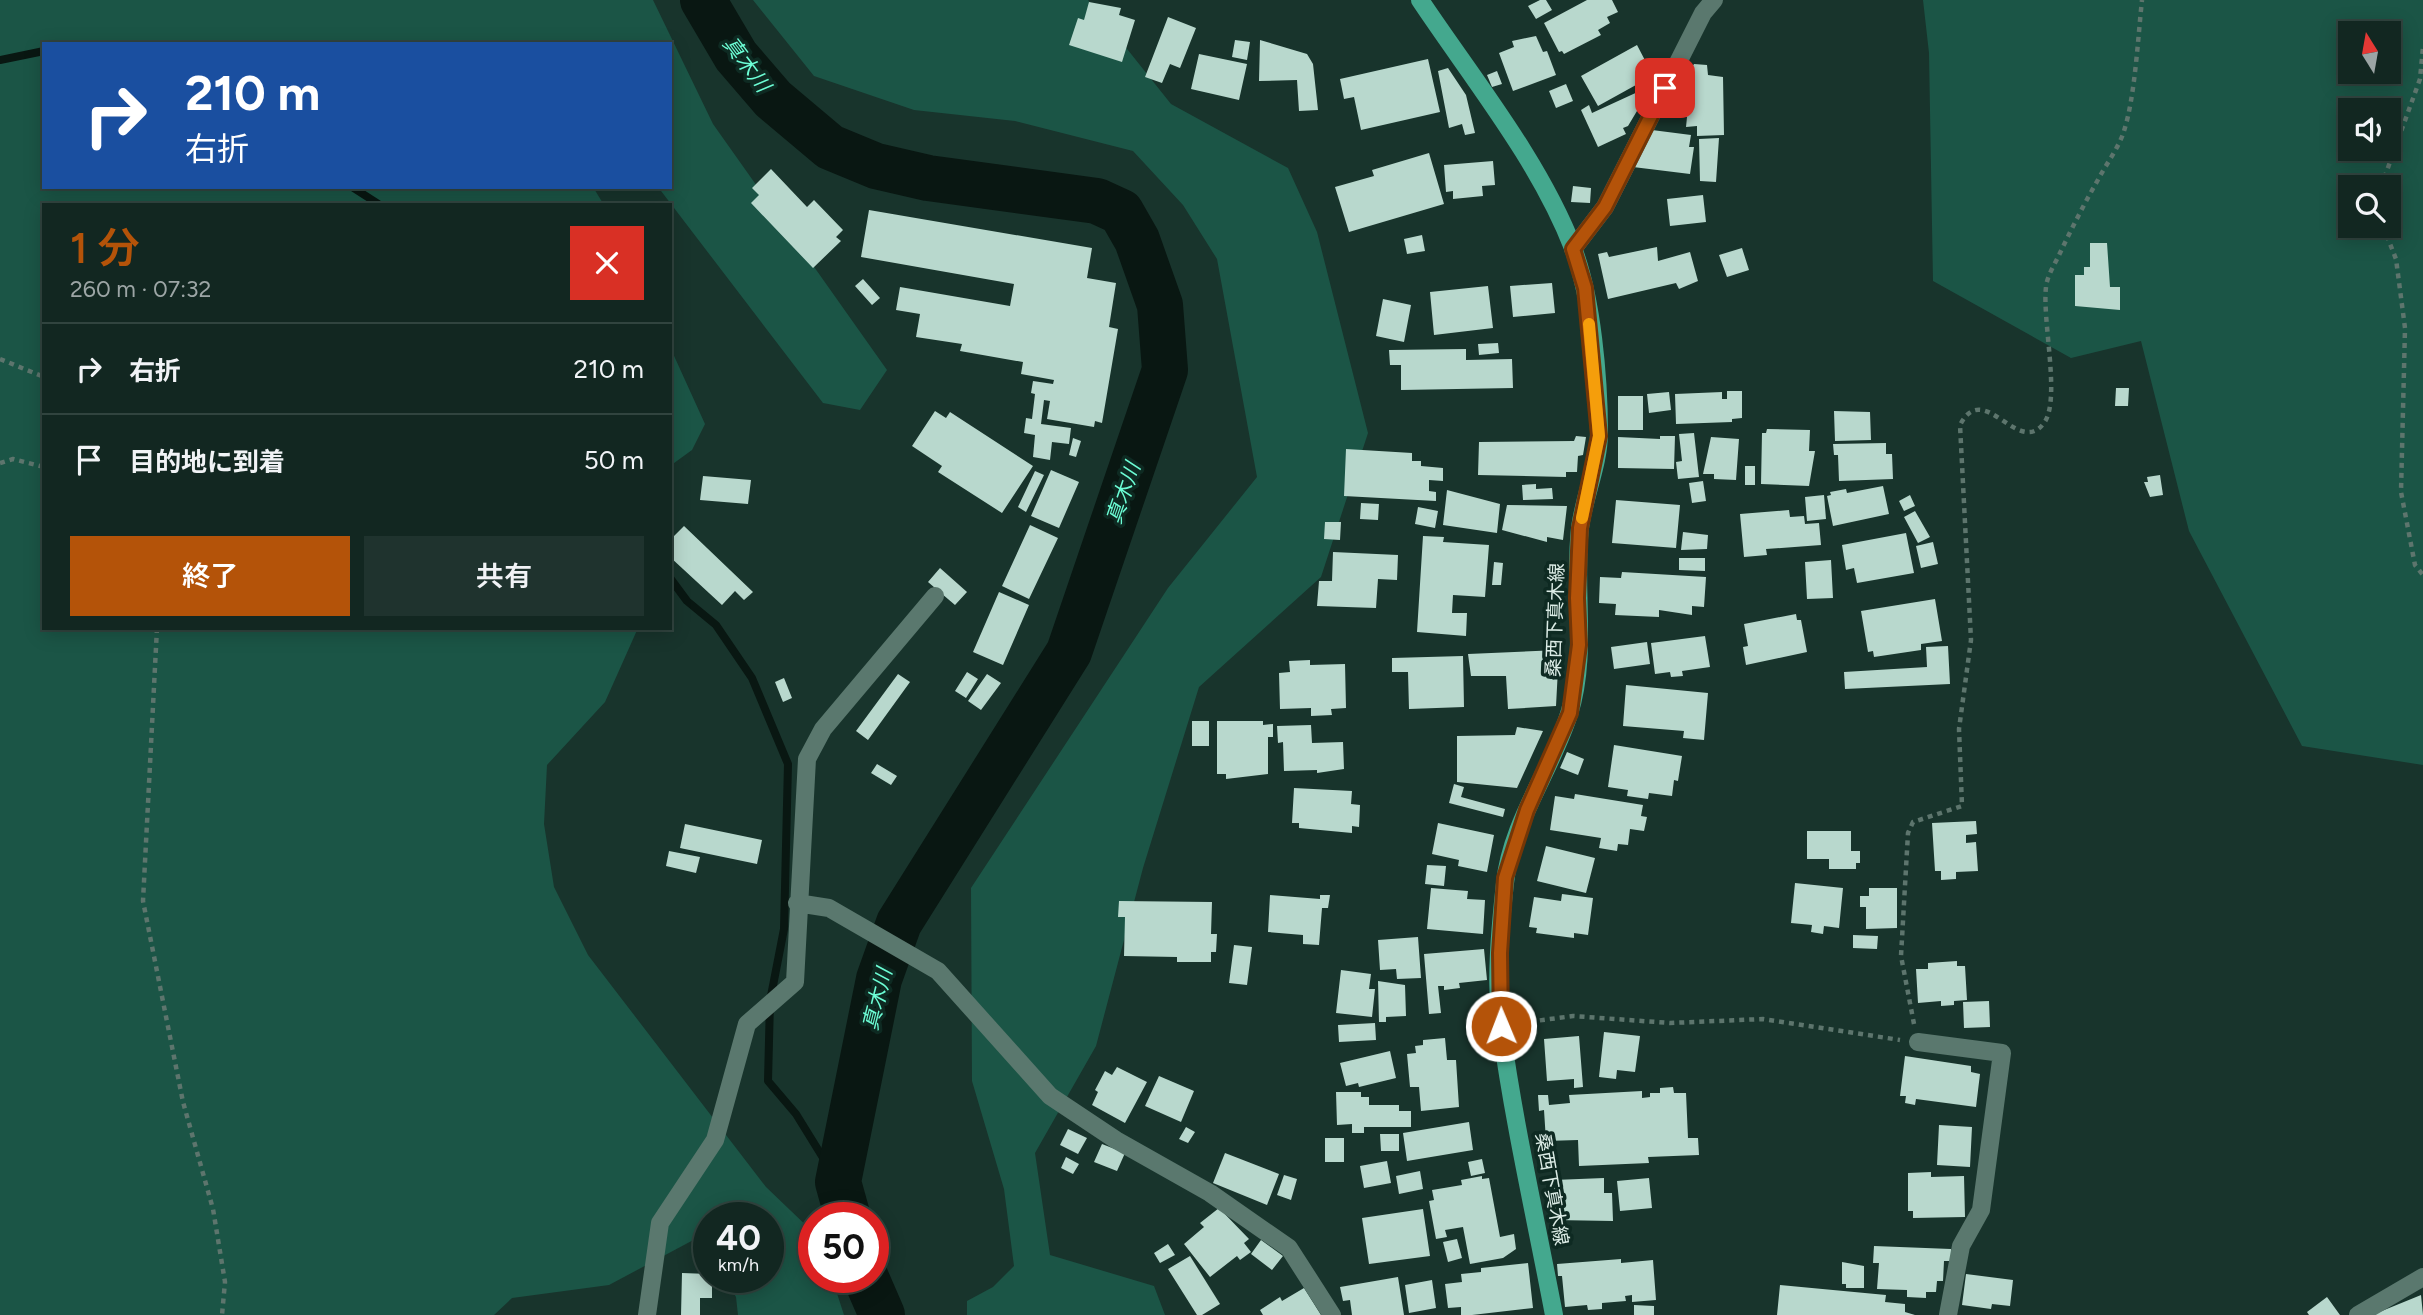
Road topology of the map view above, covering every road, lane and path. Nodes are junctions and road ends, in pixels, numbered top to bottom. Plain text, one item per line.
1 (1420, 0) edge
2 (1714, 0) edge
3 (2142, 0) edge
4 (2423, 47) edge
5 (2385, 175) edge
6 (2388, 238) edge
7 (1573, 249) junction
8 (0, 359) edge
9 (42, 376) edge
10 (0, 463) edge
11 (42, 466) edge
12 (2423, 575) edge
13 (935, 596) dead end
14 (157, 630) edge
15 (797, 903) junction
16 (1501, 1026) junction
17 (1918, 1042) junction
18 (2423, 1277) edge
19 (222, 1315) edge
20 (647, 1315) edge
21 (1332, 1315) edge
22 (1554, 1315) edge
23 (1948, 1315) edge
24 (2358, 1315) edge

1 - 7 main road, 桑西下真木線
2 - 7 street
3 - 17 path
4 - 5 path
6 - 12 path
7 - 16 main road, 桑西下真木線
8 - 9 path
10 - 11 path
13 - 15 street
14 - 19 path
15 - 20 street
15 - 21 street
16 - 17 path
16 - 22 main road, 桑西下真木線
17 - 23 street
18 - 24 street

